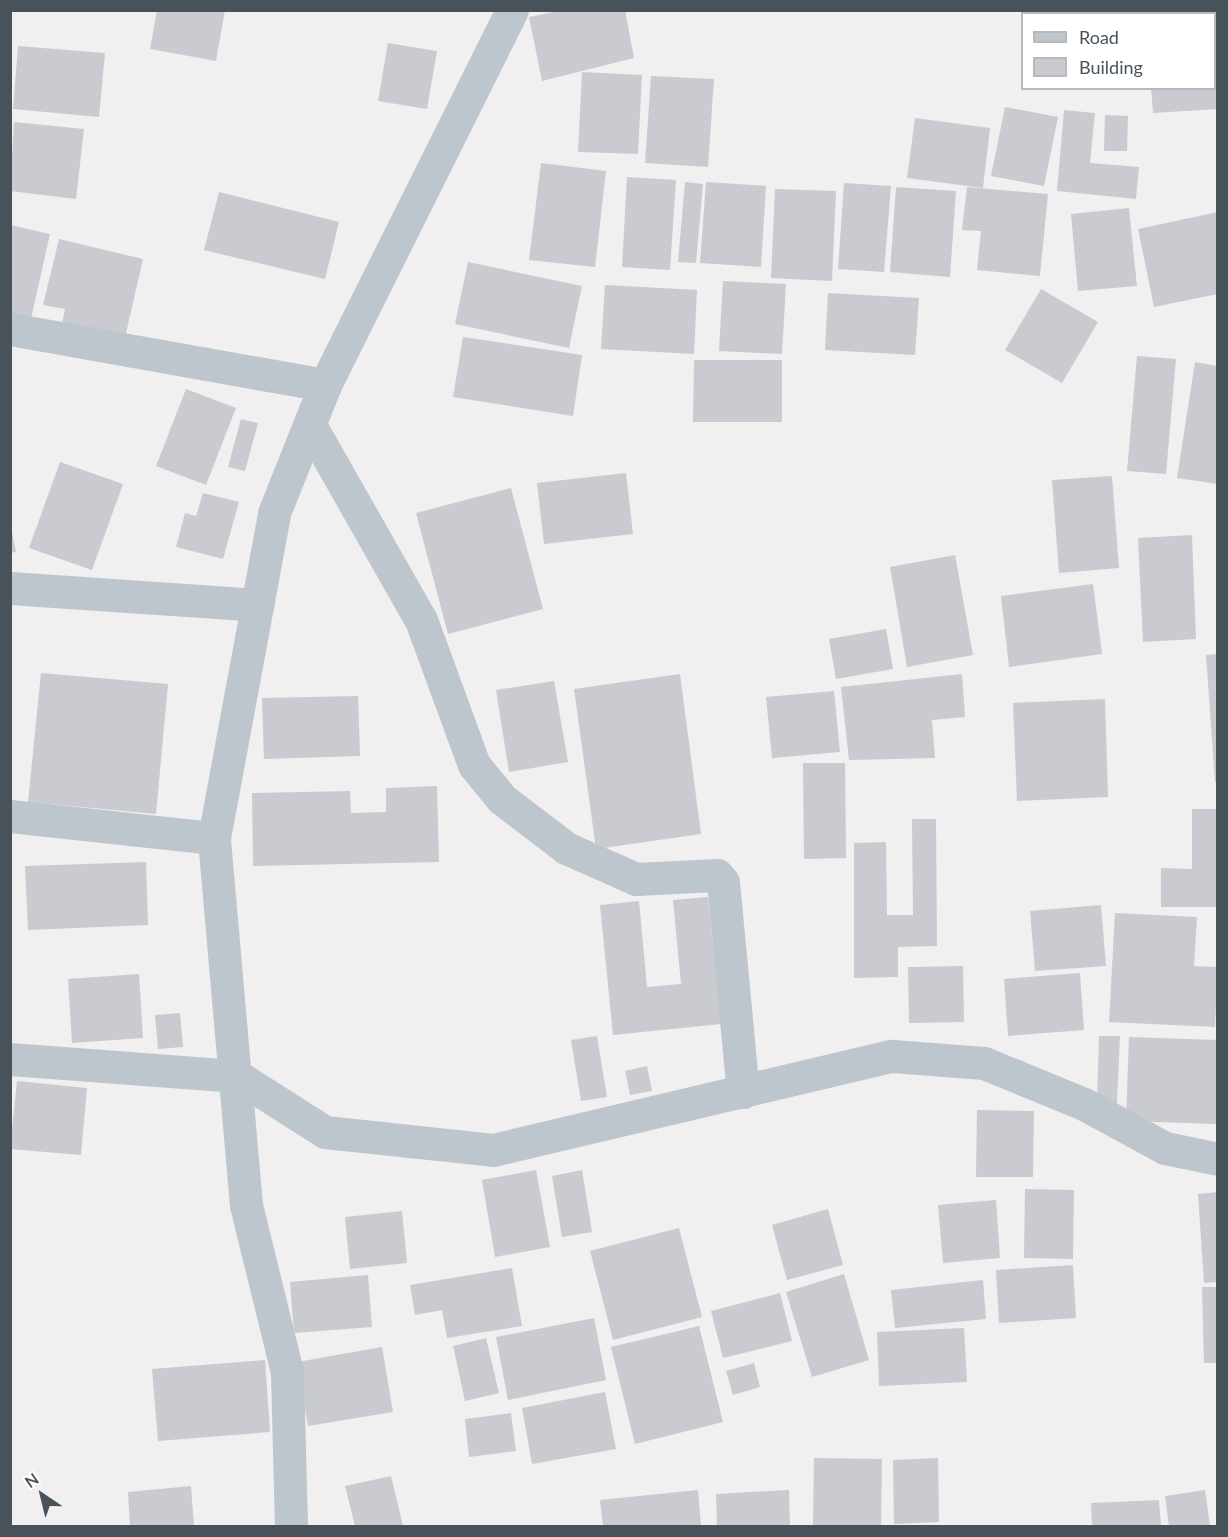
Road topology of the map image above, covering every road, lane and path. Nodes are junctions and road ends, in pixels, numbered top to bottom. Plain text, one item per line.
1 (512, 10) edge
2 (10, 329) edge
3 (326, 385) junction
4 (309, 425) junction
5 (10, 588) edge
6 (257, 605) junction
7 (10, 816) edge
8 (214, 838) junction
9 (10, 1059) edge
10 (237, 1076) junction
11 (742, 1092) junction
12 (1218, 1159) edge
13 (291, 1527) edge

1 - 3 street
2 - 3 street
3 - 4 street
4 - 6 street
4 - 11 street
5 - 6 street
6 - 8 street
7 - 8 street
8 - 10 street
9 - 10 street
10 - 11 street
10 - 13 street
11 - 12 street

